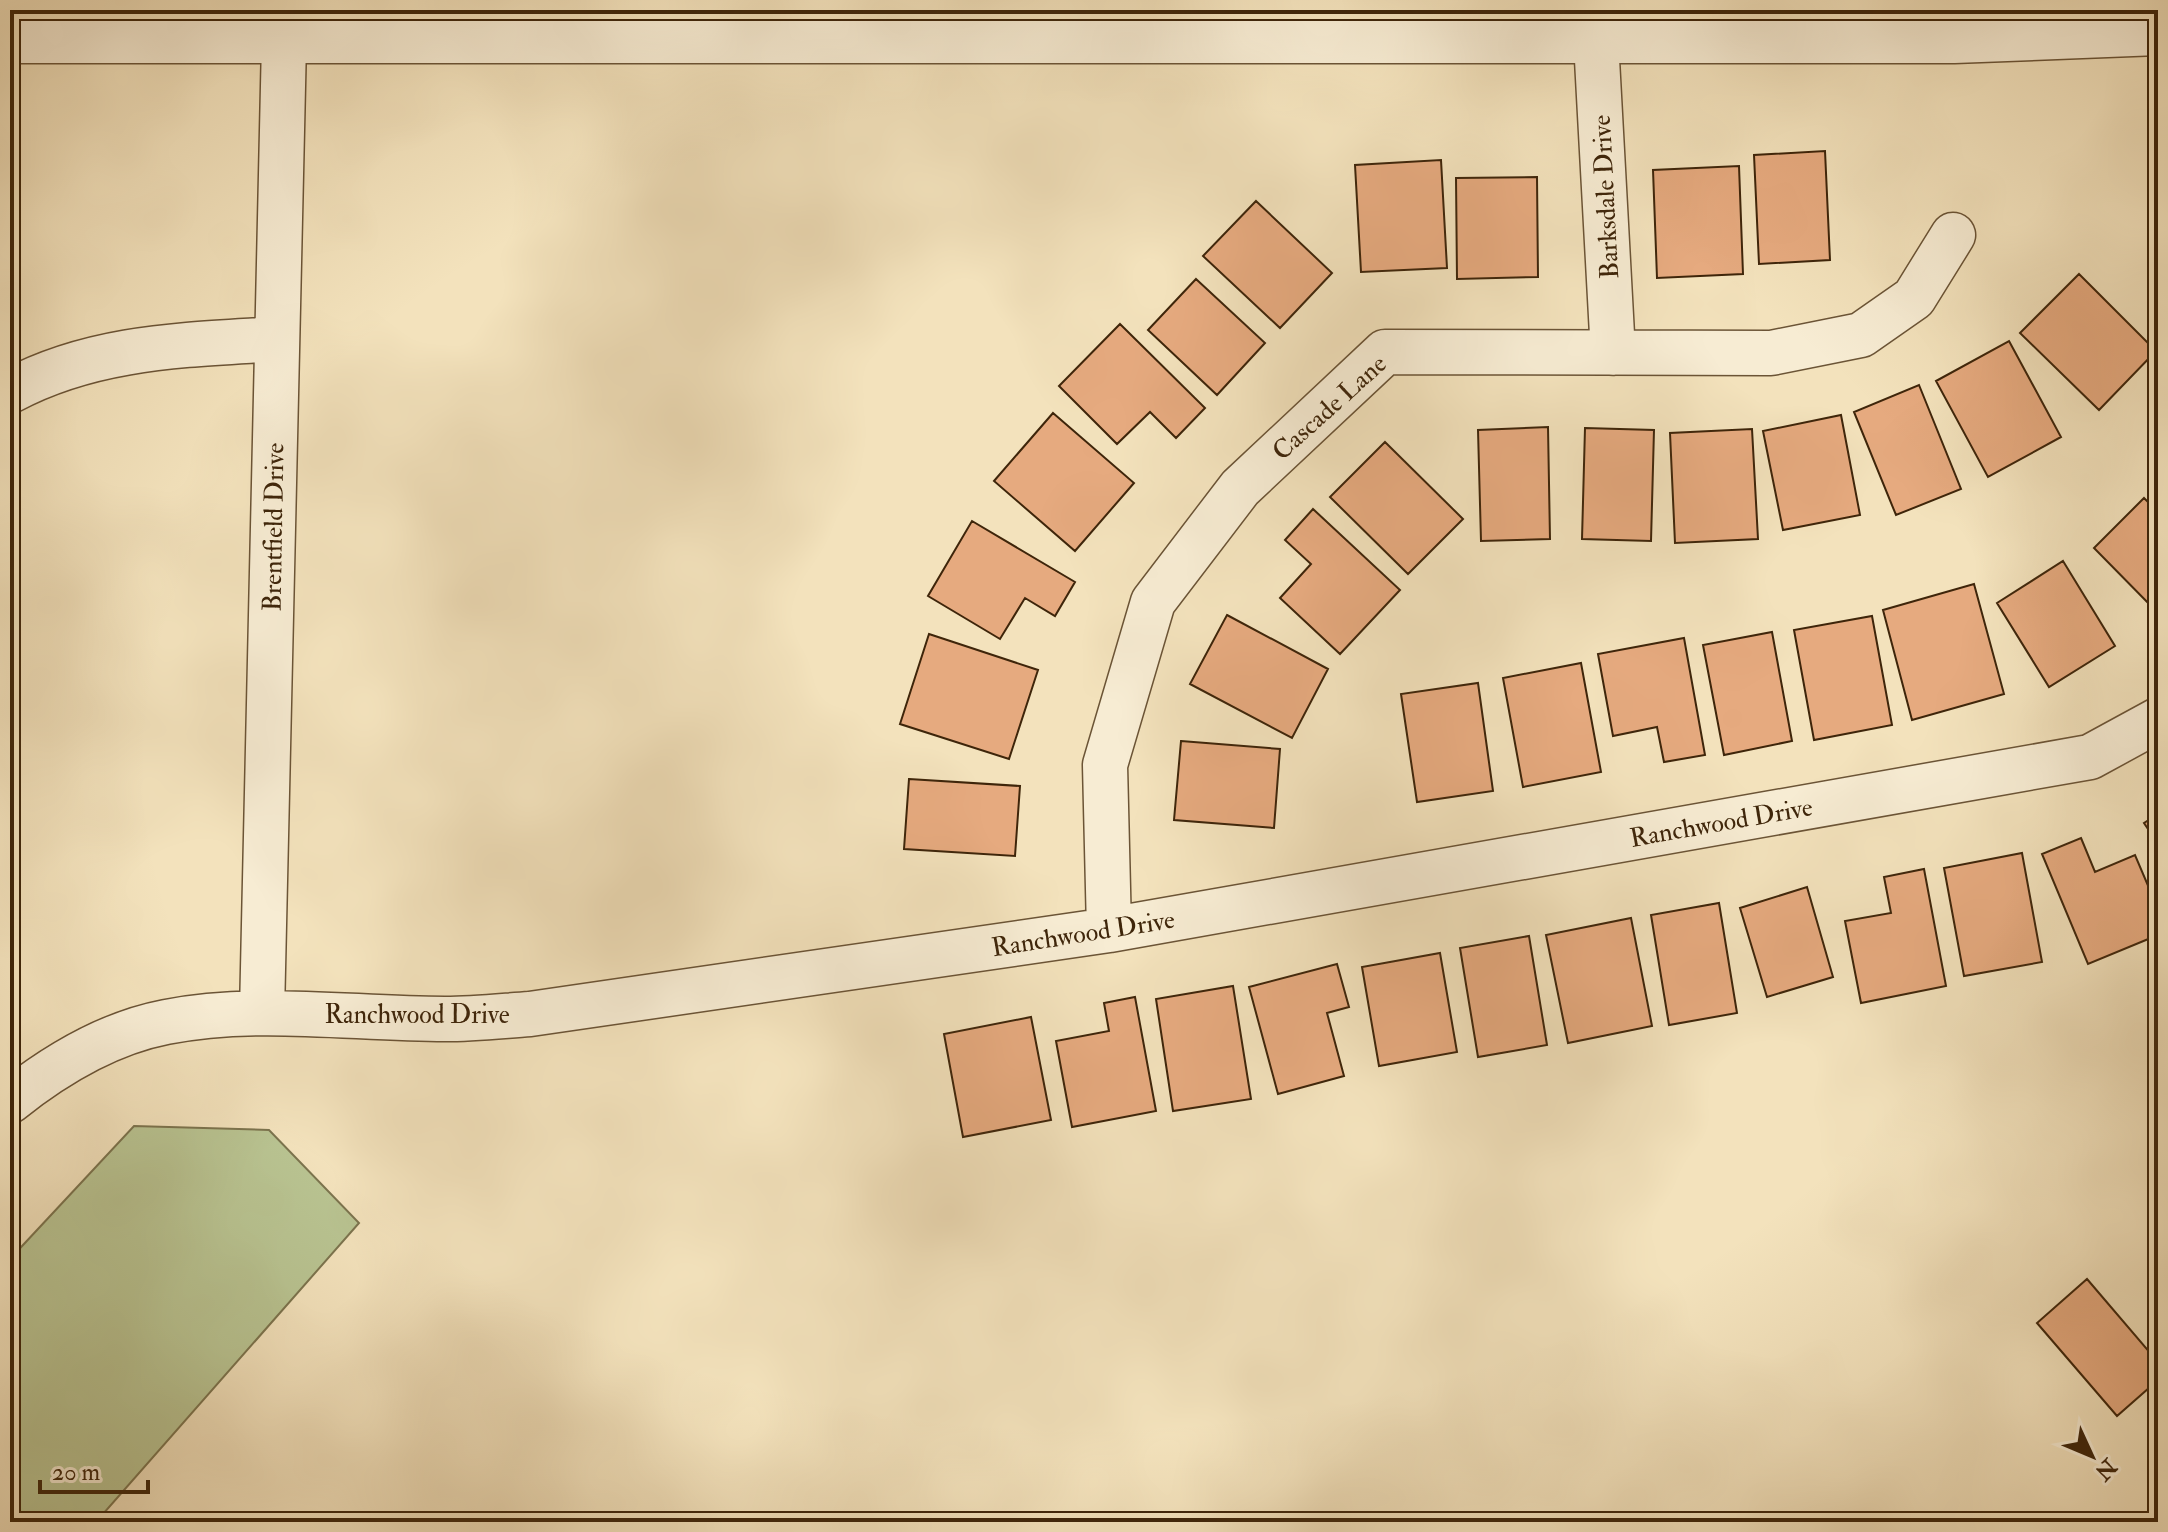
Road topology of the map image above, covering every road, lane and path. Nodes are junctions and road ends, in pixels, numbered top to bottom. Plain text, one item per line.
1 (2158, 33) edge
2 (10, 41) edge
3 (1596, 41) junction
4 (284, 42) junction
5 (1953, 235) dead end
6 (277, 339) junction
7 (1613, 353) junction
8 (10, 391) edge
9 (2158, 720) edge
10 (1109, 930) junction
11 (262, 1013) junction
12 (10, 1101) edge

1 - 3 street
2 - 4 street
3 - 4 street
3 - 7 street, Barksdale Drive
4 - 6 street, Brentfield Drive
5 - 7 street, Cascade Lane
6 - 8 street
6 - 11 street, Brentfield Drive
7 - 10 street, Cascade Lane
9 - 10 street, Ranchwood Drive
10 - 11 street, Ranchwood Drive
11 - 12 street, Ranchwood Drive

